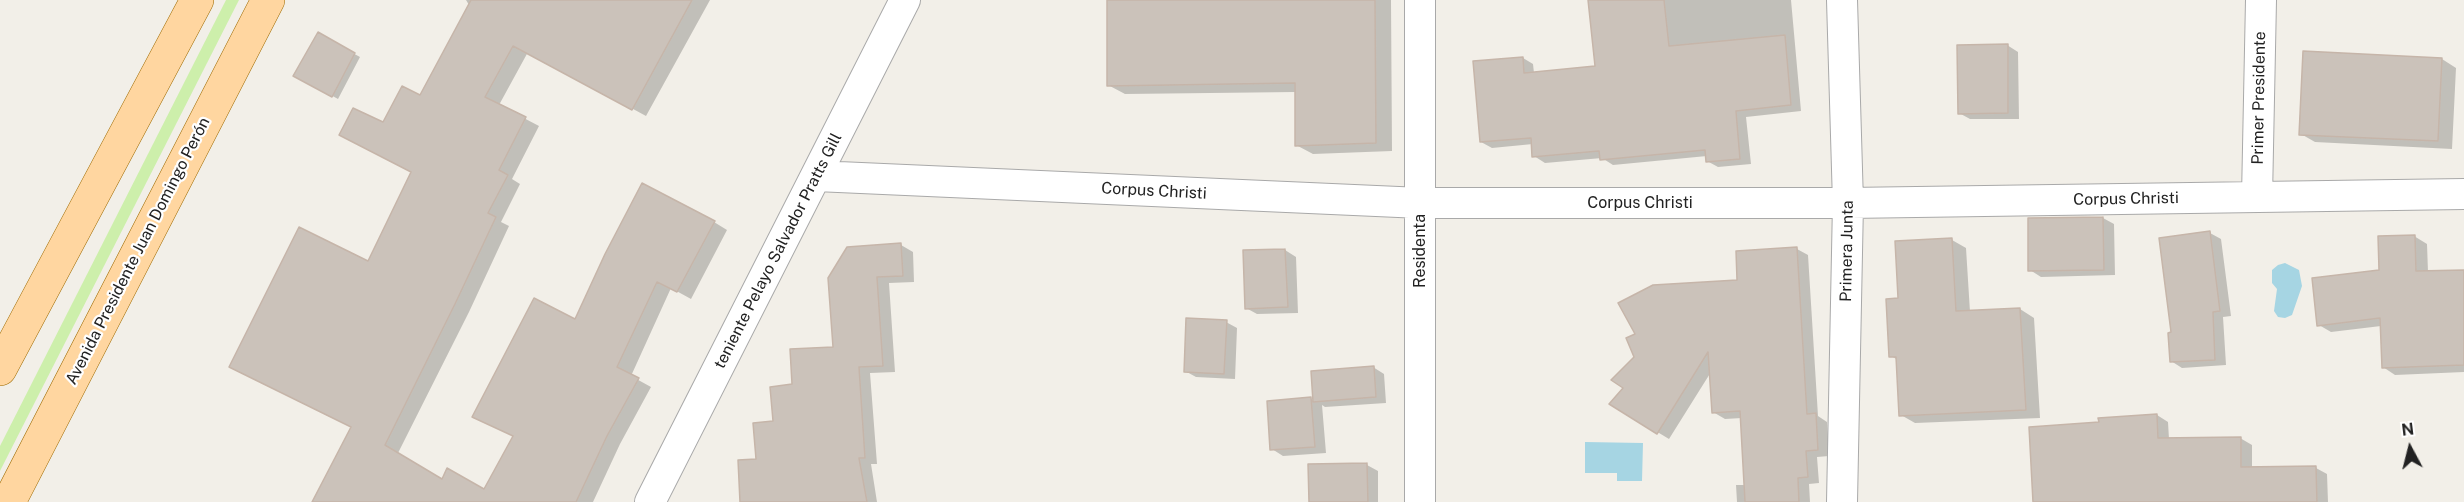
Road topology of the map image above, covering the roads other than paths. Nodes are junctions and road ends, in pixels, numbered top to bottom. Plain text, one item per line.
1 (197, 0) edge
2 (267, 0) edge
3 (905, 0) edge
4 (1420, 0) edge
5 (1842, 0) edge
6 (2261, 0) edge
7 (816, 176) junction
8 (2464, 194) edge
9 (2257, 197) junction
10 (1421, 203) junction
11 (1848, 203) junction
12 (0, 369) edge
13 (9, 502) edge
14 (650, 502) edge
15 (1420, 502) edge
16 (1842, 502) edge

1 - 12 main road
2 - 13 main road, Avenida Presidente Juan Domingo Perón
3 - 7 street, teniente Pelayo Salvador Pratts Gill
4 - 10 street, Residenta
5 - 11 street, Primera Junta
6 - 9 street, Primer Presidente
7 - 10 street, Corpus Christi
7 - 14 street, teniente Pelayo Salvador Pratts Gill
8 - 9 street, Corpus Christi
9 - 11 street, Corpus Christi
10 - 11 street, Corpus Christi
10 - 15 street, Residenta
11 - 16 street, Primera Junta

